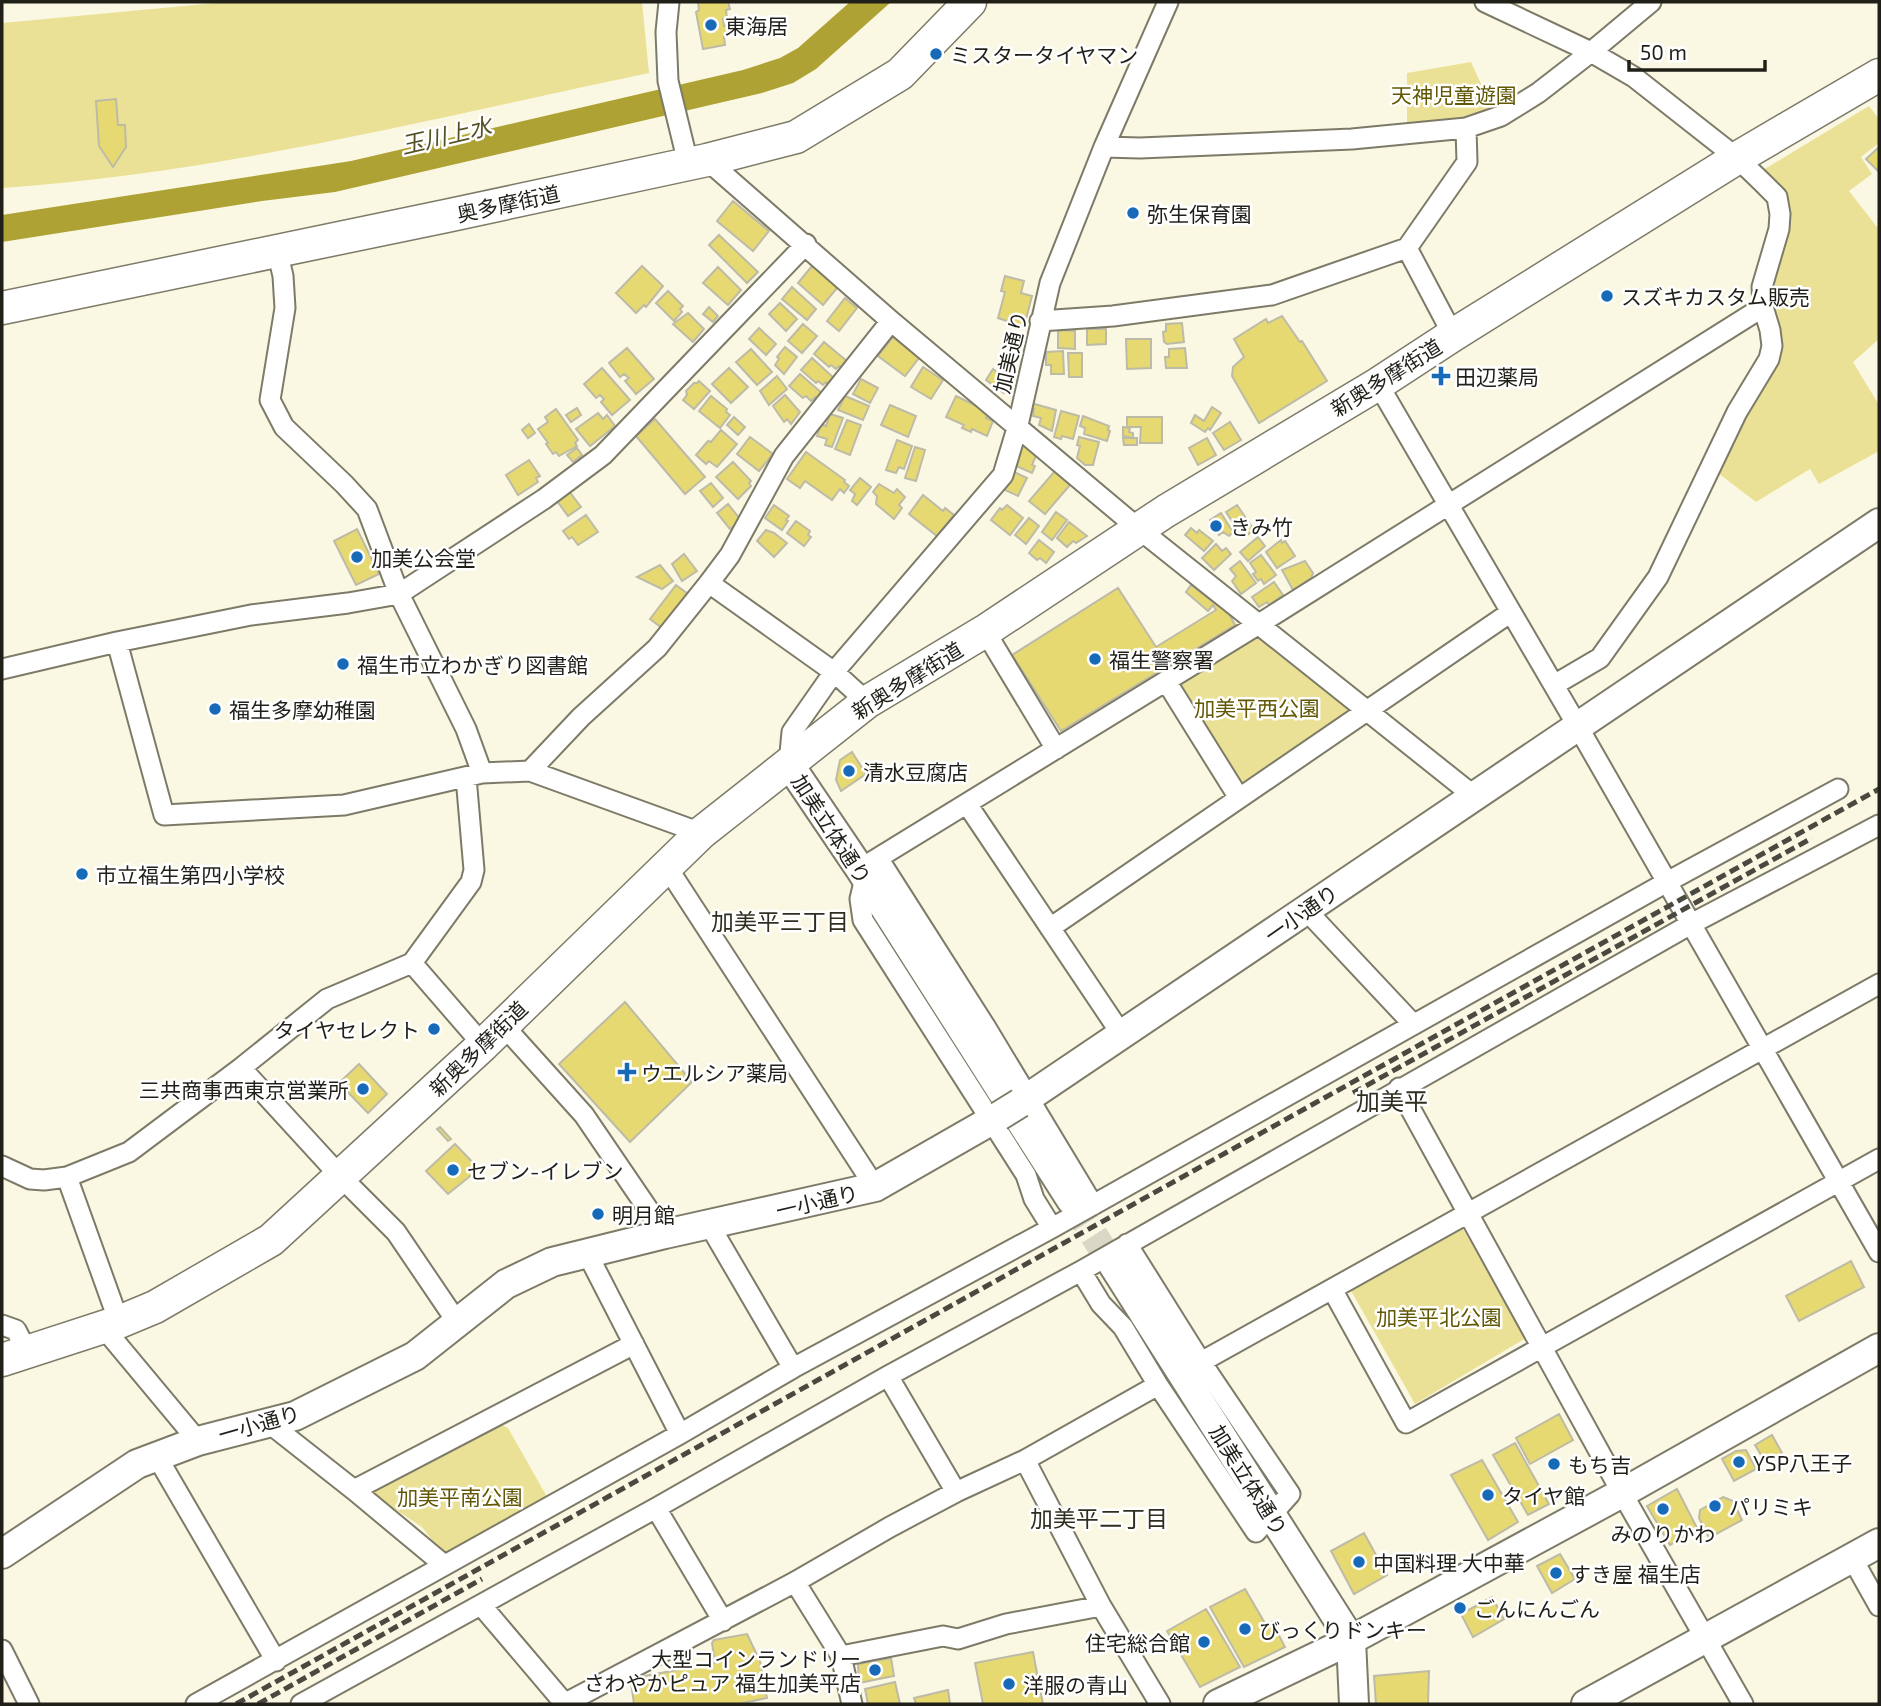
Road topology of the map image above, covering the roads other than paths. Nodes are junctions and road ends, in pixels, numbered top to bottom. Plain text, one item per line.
1 (669, 2) edge
2 (970, 2) edge
3 (1168, 2) edge
4 (1485, 2) edge
5 (1651, 2) edge
6 (1591, 52) junction
7 (1879, 75) edge
8 (1466, 128) junction
9 (1104, 147) junction
10 (693, 157) junction
11 (1737, 158) junction
12 (806, 244) junction
13 (1406, 248) junction
14 (277, 250) junction
15 (1763, 307) junction
16 (2, 308) edge
17 (891, 321) junction
18 (1040, 321) junction
19 (1453, 335) junction
20 (1378, 384) junction
21 (1018, 425) junction
22 (1448, 504) junction
23 (1879, 523) edge
24 (1139, 529) junction
25 (709, 583) junction
26 (399, 594) junction
27 (1511, 612) junction
28 (1259, 624) junction
29 (985, 631) junction
30 (117, 642) junction
31 (2, 669) edge
32 (834, 672) junction
33 (1166, 681) junction
34 (1554, 685) junction
35 (867, 702) junction
36 (1368, 711) junction
37 (1577, 725) junction
38 (1056, 749) junction
39 (789, 765) junction
40 (530, 771) junction
41 (474, 775) junction
42 (1838, 789) dead end
43 (1474, 796) junction
44 (1239, 799) junction
45 (967, 804) junction
46 (1879, 825) edge
47 (701, 833) junction
48 (667, 867) junction
49 (869, 874) junction
50 (1667, 882) junction
51 (1306, 909) junction
52 (1692, 924) junction
53 (1050, 928) junction
54 (412, 963) junction
55 (1879, 984) edge
56 (1413, 1024) junction
57 (493, 1035) junction
58 (1122, 1035) junction
59 (1763, 1049) junction
60 (241, 1068) junction
61 (1399, 1088) junction
62 (1009, 1110) junction
63 (1879, 1159) edge
64 (2, 1166) edge
65 (340, 1176) junction
66 (66, 1177) junction
67 (1839, 1181) junction
68 (875, 1187) junction
69 (1082, 1202) junction
70 (1468, 1213) junction
71 (710, 1226) junction
72 (1052, 1228) junction
73 (665, 1234) junction
74 (1879, 1252) edge
75 (587, 1253) junction
76 (1120, 1255) junction
77 (1081, 1270) junction
78 (1332, 1289) junction
79 (457, 1322) junction
80 (111, 1324) junction
81 (2, 1325) edge
82 (634, 1344) junction
83 (1542, 1348) junction
84 (1879, 1348) edge
85 (14, 1356) edge
86 (1201, 1362) junction
87 (793, 1368) junction
88 (888, 1376) junction
89 (1158, 1385) junction
90 (269, 1423) junction
91 (680, 1434) junction
92 (198, 1441) junction
93 (156, 1455) junction
94 (1025, 1460) junction
95 (354, 1490) junction
96 (956, 1492) junction
97 (1622, 1493) junction
98 (656, 1508) junction
99 (1272, 1516) junction
100 (1879, 1543) edge
101 (2, 1554) edge
102 (1852, 1558) junction
103 (443, 1564) junction
104 (795, 1582) junction
105 (481, 1605) junction
106 (1101, 1606) junction
107 (1879, 1606) edge
108 (723, 1621) junction
109 (1705, 1638) junction
110 (1351, 1640) junction
111 (2, 1650) edge
112 (841, 1656) junction
113 (276, 1661) junction
114 (29, 1704) edge
115 (196, 1704) edge
116 (301, 1704) edge
117 (565, 1704) edge
118 (852, 1704) edge
119 (1160, 1704) edge
120 (1218, 1704) edge
121 (1354, 1704) edge
122 (1586, 1704) edge
123 (1743, 1704) edge

1 - 10 street
2 - 10 main road, 奥多摩街道
3 - 9 street, 加美通り
4 - 6 street
5 - 6 street
6 - 8 street
6 - 11 street
7 - 11 main road, 新奥多摩街道
8 - 9 street
8 - 13 street
9 - 18 street, 加美通り
10 - 12 street
10 - 14 main road, 奥多摩街道
11 - 15 street
11 - 19 main road, 新奥多摩街道
12 - 17 street
12 - 26 street
13 - 18 street
13 - 19 street
14 - 16 main road, 奥多摩街道
14 - 26 street
15 - 22 street
15 - 34 street
17 - 21 street
17 - 25 street
18 - 21 street, 加美通り
19 - 20 main road, 新奥多摩街道
20 - 22 street
20 - 24 main road, 新奥多摩街道
21 - 24 street
21 - 32 street, 加美通り
22 - 27 street
22 - 28 street
23 - 37 street, 一小通り
24 - 28 street
24 - 29 main road, 新奥多摩街道
25 - 32 street
25 - 40 street
26 - 30 street
26 - 41 street
27 - 34 street
27 - 36 street
28 - 33 street
28 - 36 street
29 - 35 main road, 新奥多摩街道
29 - 38 street
30 - 31 street
30 - 41 street
32 - 35 street
32 - 39 street, 加美通り
33 - 38 street
33 - 44 street
34 - 37 street
35 - 39 main road, 新奥多摩街道
36 - 43 street
36 - 44 street
37 - 43 street, 一小通り
37 - 50 street
38 - 45 street
39 - 47 main road, 新奥多摩街道
39 - 49 street, 加美立体通り
40 - 41 street
40 - 47 street
41 - 54 street
42 - 50 street
43 - 51 street, 一小通り
44 - 53 street
45 - 49 street
45 - 53 street
46 - 52 street
47 - 48 main road, 新奥多摩街道
48 - 57 main road, 新奥多摩街道
48 - 68 street
49 - 62 street
49 - 62 street
49 - 69 street, 加美立体通り
50 - 52 street
50 - 56 street
51 - 56 street
51 - 58 street, 一小通り
52 - 59 street
52 - 61 street
53 - 58 street
54 - 57 street
54 - 60 street
55 - 59 street
56 - 69 street
57 - 65 main road, 新奥多摩街道
57 - 73 street
58 - 62 street, 一小通り
59 - 67 street
59 - 70 street
60 - 65 street
60 - 66 street
61 - 70 street
61 - 76 street
62 - 68 street, 一小通り
62 - 69 street
62 - 72 street
63 - 67 street
64 - 66 street
65 - 79 street
65 - 80 main road, 新奥多摩街道
66 - 80 street
67 - 74 street
67 - 83 street
68 - 71 street, 一小通り
69 - 72 street
70 - 78 street
70 - 83 street
71 - 73 street, 一小通り
71 - 87 street
72 - 87 street
73 - 75 street, 一小通り
75 - 79 street, 一小通り
75 - 82 street
76 - 77 street
76 - 86 street
76 - 99 street, 加美立体通り
77 - 88 street
77 - 89 street
78 - 83 street
78 - 86 street
79 - 90 street, 一小通り
80 - 85 main road, 新奥多摩街道
80 - 92 street
81 - 85 street
82 - 91 street
82 - 95 street
83 - 97 street
84 - 97 street
86 - 99 street
87 - 91 street
88 - 96 street
88 - 98 street
89 - 94 street
89 - 99 street
90 - 92 street, 一小通り
90 - 95 street
91 - 103 street
92 - 93 street, 一小通り
93 - 101 street, 一小通り
93 - 113 street
94 - 96 street
94 - 106 street
95 - 103 street
96 - 104 street
97 - 109 street
97 - 110 street
98 - 105 street
98 - 108 street
99 - 110 street, 加美立体通り
100 - 102 street
102 - 107 street
102 - 109 street
103 - 113 street
104 - 108 street
104 - 112 street
105 - 116 street
105 - 117 street
106 - 112 street
106 - 119 street
108 - 117 street
109 - 122 street
109 - 123 street
110 - 120 street
110 - 121 street, 加美立体通り
111 - 114 street
112 - 118 street
113 - 115 street

